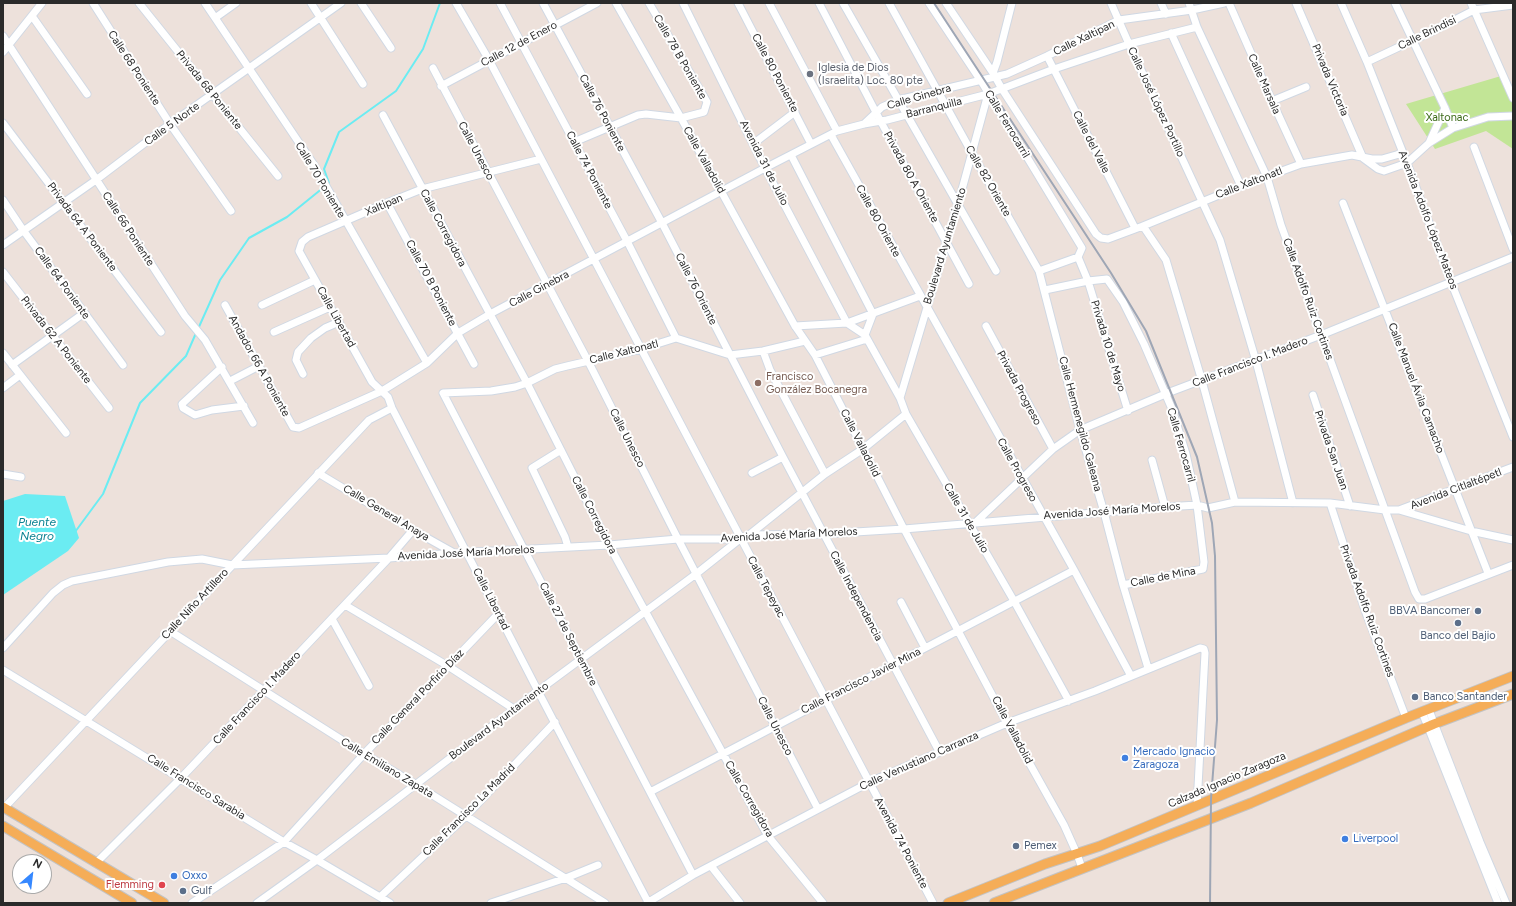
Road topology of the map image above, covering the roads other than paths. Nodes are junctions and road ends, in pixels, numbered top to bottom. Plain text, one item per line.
1 (42, 3) edge
2 (92, 3) edge
3 (139, 3) edge
4 (205, 3) edge
5 (236, 3) edge
6 (311, 3) edge
7 (341, 3) edge
8 (361, 3) edge
9 (456, 3) edge
10 (500, 3) edge
11 (543, 3) edge
12 (597, 3) edge
13 (616, 3) edge
14 (649, 3) edge
15 (683, 3) edge
16 (738, 3) edge
17 (769, 3) edge
18 (818, 3) edge
19 (843, 3) edge
20 (889, 3) edge
21 (929, 3) edge
22 (946, 3) edge
23 (1012, 3) edge
24 (1111, 3) edge
25 (1161, 3) edge
26 (1189, 3) edge
27 (1224, 3) edge
28 (1229, 3) edge
29 (1296, 3) edge
30 (1341, 3) edge
31 (1395, 3) edge
32 (1513, 5) edge
33 (1473, 6) edge
34 (1192, 10) junction
35 (1166, 14) junction
36 (32, 16) junction
37 (215, 18) junction
38 (320, 18) junction
39 (1119, 20) junction
40 (555, 25) junction
41 (1197, 27) junction
42 (1171, 33) junction
43 (3, 36) edge
44 (1412, 41) junction
45 (521, 44) junction
46 (1129, 44) junction
47 (9, 45) junction
48 (391, 48) dead end
49 (3, 52) edge
50 (1047, 56) junction
51 (489, 60) junction
52 (1366, 62) junction
53 (249, 68) junction
54 (433, 68) dead end
55 (1054, 69) junction
56 (994, 75) junction
57 (981, 81) junction
58 (363, 84) dead end
59 (441, 86) junction
60 (1306, 87) dead end
61 (1002, 89) junction
62 (938, 90) junction
63 (87, 94) dead end
64 (988, 94) junction
65 (212, 95) junction
66 (1513, 98) edge
67 (898, 100) junction
68 (1272, 101) junction
69 (946, 105) junction
70 (1445, 108) junction
71 (795, 112) junction
72 (876, 112) junction
73 (383, 115) dead end
74 (906, 115) junction
75 (1513, 116) edge
76 (681, 118) junction
77 (881, 122) junction
78 (3, 123) edge
79 (170, 124) junction
80 (864, 124) junction
81 (609, 126) junction
82 (1453, 128) junction
83 (834, 133) junction
84 (574, 142) junction
85 (1429, 143) junction
86 (753, 144) junction
87 (811, 144) junction
88 (1474, 147) dead end
89 (972, 153) junction
90 (1403, 153) junction
91 (791, 155) junction
92 (1363, 158) junction
93 (541, 159) junction
94 (1407, 163) junction
95 (1301, 164) junction
96 (765, 168) junction
97 (487, 172) junction
98 (278, 176) dead end
99 (1267, 177) junction
100 (96, 180) junction
101 (1241, 186) junction
102 (422, 189) junction
103 (722, 191) junction
104 (3, 200) edge
105 (1203, 201) junction
106 (64, 202) junction
107 (388, 203) junction
108 (1343, 203) dead end
109 (958, 204) junction
110 (231, 211) dead end
111 (345, 222) junction
112 (662, 223) junction
113 (1139, 227) junction
114 (23, 230) junction
115 (324, 230) joint
116 (627, 241) junction
117 (947, 243) junction
118 (3, 245) edge
119 (1513, 249) edge
120 (1078, 257) junction
121 (1513, 257) edge
122 (303, 260) joint
123 (593, 260) junction
124 (996, 271) dead end
125 (1040, 271) junction
126 (3, 272) edge
127 (315, 280) junction
128 (1088, 281) junction
129 (1451, 282) junction
130 (969, 284) dead end
131 (547, 285) junction
132 (1045, 290) junction
133 (920, 296) junction
134 (225, 305) dead end
135 (262, 306) dead end
136 (926, 306) junction
137 (330, 307) junction
138 (1386, 309) junction
139 (84, 313) junction
140 (490, 314) junction
141 (873, 314) junction
142 (339, 322) junction
143 (847, 323) junction
144 (795, 326) junction
145 (986, 326) dead end
146 (161, 332) dead end
147 (274, 332) dead end
148 (458, 333) junction
149 (1321, 335) junction
150 (53, 336) junction
151 (866, 337) junction
152 (676, 338) junction
153 (805, 341) junction
154 (641, 349) junction
155 (762, 351) junction
156 (3, 353) edge
157 (730, 355) junction
158 (815, 355) junction
159 (588, 361) junction
160 (1256, 361) junction
161 (426, 363) junction
162 (474, 364) dead end
163 (12, 365) junction
164 (123, 365) dead end
165 (259, 366) junction
166 (222, 367) junction
167 (303, 374) dead end
168 (20, 375) junction
169 (230, 381) junction
170 (1202, 381) junction
171 (527, 383) junction
172 (3, 388) edge
173 (382, 391) junction
174 (443, 392) joint
175 (1165, 394) junction
176 (1312, 395) dead end
177 (900, 398) junction
178 (244, 406) junction
179 (109, 408) dead end
180 (392, 408) junction
181 (1128, 410) junction
182 (906, 414) junction
183 (253, 423) dead end
184 (293, 426) joint
185 (1080, 430) junction
186 (66, 433) dead end
187 (1513, 437) edge
188 (863, 449) junction
189 (1053, 449) junction
190 (561, 450) junction
191 (782, 457) junction
192 (1152, 460) dead end
193 (1513, 467) edge
194 (318, 473) junction
195 (752, 473) dead end
196 (3, 474) edge
197 (824, 474) junction
198 (21, 477) dead end
199 (1022, 478) junction
200 (1455, 490) junction
201 (802, 493) junction
202 (1235, 502) junction
203 (1293, 503) junction
204 (1330, 503) junction
205 (1197, 505) junction
206 (1165, 506) junction
207 (1350, 506) junction
208 (1385, 510) junction
209 (1399, 510) junction
210 (1104, 512) junction
211 (1043, 516) junction
212 (973, 523) junction
213 (904, 528) junction
214 (413, 530) junction
215 (1471, 531) junction
216 (823, 534) junction
217 (749, 535) junction
218 (678, 539) junction
219 (740, 539) junction
220 (1513, 540) edge
221 (609, 545) junction
222 (568, 547) junction
223 (526, 550) junction
224 (467, 552) junction
225 (455, 553) junction
226 (389, 558) junction
227 (232, 565) junction
228 (1513, 565) edge
229 (1204, 569) joint
230 (1074, 570) junction
231 (1488, 573) junction
232 (696, 574) junction
233 (1123, 584) junction
234 (1014, 600) junction
235 (901, 602) dead end
236 (344, 605) junction
237 (645, 612) junction
238 (498, 614) junction
239 (332, 619) junction
240 (958, 629) junction
241 (170, 631) junction
242 (3, 648) edge
243 (925, 648) junction
244 (580, 659) junction
245 (893, 665) junction
246 (448, 666) junction
247 (1148, 668) junction
248 (3, 670) edge
249 (1131, 676) junction
250 (1513, 676) edge
251 (369, 686) dead end
252 (264, 690) junction
253 (538, 691) junction
254 (1513, 694) edge
255 (825, 700) junction
256 (1069, 701) junction
257 (514, 709) junction
258 (1425, 711) junction
259 (1406, 718) junction
260 (86, 720) junction
261 (555, 722) junction
262 (1008, 723) junction
263 (775, 725) junction
264 (1431, 725) junction
265 (939, 751) junction
266 (723, 753) junction
267 (364, 754) junction
268 (181, 778) junction
269 (870, 782) junction
270 (415, 784) junction
271 (650, 792) junction
272 (1197, 806) junction
273 (3, 808) edge
274 (818, 809) junction
275 (466, 816) junction
276 (3, 826) edge
277 (768, 836) junction
278 (284, 842) junction
279 (1100, 846) junction
280 (1077, 854) junction
281 (317, 860) junction
282 (96, 862) junction
283 (598, 865) dead end
284 (711, 866) junction
285 (1085, 867) junction
286 (693, 875) junction
287 (566, 878) junction
288 (380, 897) junction
289 (132, 903) edge
290 (164, 903) edge
291 (192, 903) edge
292 (257, 903) edge
293 (390, 903) edge
294 (491, 903) edge
295 (606, 903) edge
296 (648, 903) edge
297 (740, 903) edge
298 (823, 903) edge
299 (933, 903) edge
300 (948, 903) edge
301 (994, 903) edge
302 (1498, 903) edge
303 (1506, 903) edge

1 - 36 street
2 - 79 street, Calle 68 Poniente
3 - 65 street, Privada 68 Poniente
4 - 37 street, Calle 70 Poniente
5 - 37 street
6 - 38 street
7 - 38 street, Calle 5 Norte
8 - 48 street
9 - 51 street
10 - 45 street, Calle 74 Poniente
11 - 40 street, Calle 76 Poniente
12 - 40 street, Calle 12 de Enero
13 - 76 street, Calle Valladolid
14 - 76 street, Calle 78 B Poniente
15 - 86 street, Avenida 31 de Julio
16 - 71 street, Calle 80 Poniente
17 - 83 street, Calle 80 Oriente
18 - 72 street, Privada 80 A Oriente
19 - 67 street
20 - 62 street, Calle 82 Oriente
21 - 57 street, Calle Ferrocarril
22 - 56 street
23 - 56 street
24 - 39 street, Calle José López Portillo
25 - 35 street
26 - 34 street, Calle Adolfo Ruiz Cortines
27 - 34 street, Calle Xaltipan
28 - 68 street, Calle Marsala
29 - 92 street, Privada Victoria
30 - 52 street, Avenida Adolfo López Mateos
31 - 44 street
32 - 33 street, Calle Brindisi
33 - 44 street, Calle Brindisi
33 - 66 street
34 - 35 street, Calle Xaltipan
34 - 41 street, Calle Adolfo Ruiz Cortines
35 - 39 street, Calle Xaltipan
36 - 47 street
36 - 63 street
37 - 53 street, Calle 70 Poniente
38 - 53 street, Calle 5 Norte
38 - 58 street
39 - 46 street, Calle José López Portillo
39 - 50 street, Calle Xaltipan
40 - 45 street, Calle 12 de Enero
40 - 81 street, Calle 76 Poniente
41 - 42 street, Barranquilla
41 - 99 street, Calle Adolfo Ruiz Cortines
42 - 46 street, Barranquilla
42 - 101 street
43 - 47 street, Calle 66 Poniente
44 - 52 street, Calle Brindisi
44 - 70 street
45 - 51 street, Calle 12 de Enero
45 - 84 street, Calle 74 Poniente
46 - 55 street, Barranquilla
46 - 105 street, Calle José López Portillo
47 - 49 street
47 - 100 street, Calle 66 Poniente
50 - 55 street, Calle del Valle
50 - 56 street, Calle Xaltipan
51 - 59 street, Calle 12 de Enero
51 - 93 street
52 - 90 street, Avenida Adolfo López Mateos
53 - 65 street, Calle 5 Norte
53 - 111 street, Calle 70 Poniente
54 - 59 street, Calle Unesco
55 - 61 street, Barranquilla
55 - 113 street, Calle del Valle
56 - 57 street, Calle Xaltipan
56 - 61 street
57 - 62 street, Calle Ginebra
57 - 64 street, Calle Ferrocarril
59 - 97 street, Calle Unesco
60 - 68 street
61 - 64 street, Barranquilla
61 - 113 street, Calle Xaltonatl
62 - 67 street, Calle Ginebra
62 - 69 street, Calle 82 Oriente
64 - 69 street, Barranquilla
64 - 89 street, Boulevard Ayuntamiento
64 - 120 street, Calle Ferrocarril
65 - 79 street, Calle 5 Norte
65 - 98 street, Privada 68 Poniente
67 - 72 street, Calle Ginebra
67 - 74 street
68 - 95 street, Calle Marsala
69 - 74 street, Barranquilla
69 - 89 street, Calle 82 Oriente
70 - 82 street
70 - 85 street
71 - 86 street
71 - 87 street, Calle 80 Poniente
72 - 77 street, Privada 80 A Oriente
72 - 80 street, Calle Ginebra
73 - 102 street, Calle Corregidora
74 - 77 street, Barranquilla
74 - 109 street
75 - 82 street
76 - 81 street
76 - 103 street, Calle Valladolid
77 - 80 street, Calle Ginebra
77 - 117 street, Privada 80 A Oriente
78 - 106 street, Privada 64 A Poniente
79 - 100 street, Calle 5 Norte
79 - 110 street, Calle 68 Poniente
80 - 83 street, Calle Ginebra
81 - 84 street
81 - 112 street, Calle 76 Poniente
82 - 85 street
83 - 87 street, Calle Ginebra
83 - 133 street, Calle 80 Oriente
84 - 116 street, Calle 74 Poniente
85 - 94 street
86 - 96 street, Avenida 31 de Julio
87 - 91 street, Calle Ginebra
88 - 119 street
89 - 109 street, Boulevard Ayuntamiento
89 - 125 street, Calle 82 Oriente
90 - 92 street, Calle Xaltonatl
90 - 94 street, Avenida Adolfo López Mateos
91 - 96 street, Calle Ginebra
91 - 141 street
92 - 94 street
92 - 95 street, Calle Xaltonatl
93 - 97 street, Xaltipan
93 - 123 street
94 - 129 street, Avenida Adolfo López Mateos
95 - 99 street, Calle Xaltonatl
96 - 103 street, Calle Ginebra
96 - 143 street, Avenida 31 de Julio
97 - 102 street, Xaltipan
97 - 131 street, Calle Unesco
99 - 101 street, Calle Xaltonatl
99 - 149 street, Calle Adolfo Ruiz Cortines
100 - 106 street, Calle 5 Norte
100 - 166 street, Calle 66 Poniente
101 - 105 street, Calle Xaltonatl
102 - 107 street, Xaltipan
102 - 140 street, Calle Corregidora
103 - 112 street, Calle Ginebra
103 - 144 street, Calle Valladolid
104 - 114 street, Calle 64 Poniente
105 - 113 street, Calle Xaltonatl
105 - 160 street, Calle José López Portillo
106 - 114 street, Calle 5 Norte
106 - 146 street, Privada 64 A Poniente
107 - 111 street, Xaltipan
107 - 148 street, Calle 70 B Poniente
108 - 138 street, Calle Manuel Ávila Camacho
109 - 117 street, Boulevard Ayuntamiento
109 - 124 street
111 - 115 street, Xaltipan
111 - 161 street, Calle 70 Poniente
112 - 116 street, Calle Ginebra
112 - 157 street, Calle 76 Oriente
113 - 170 street, Calle del Valle
114 - 118 street, Calle 5 Norte
114 - 139 street, Calle 64 Poniente
115 - 122 street, Calle 70 Poniente
116 - 123 street, Calle Ginebra
116 - 152 street, Calle 74 Poniente
117 - 130 street, Privada 80 A Oriente
117 - 136 street, Boulevard Ayuntamiento
120 - 125 street
120 - 128 street, Privada 10 de Mayo
121 - 129 street, Calle Francisco I. Madero
122 - 127 street, Calle Libertad
123 - 131 street, Calle Ginebra
123 - 154 street, Calle Tepeyac
125 - 132 street, Calle Hermenegildo Galeana
126 - 150 street, Privada 62 A Poniente
127 - 135 street
127 - 137 street, Calle Libertad
128 - 132 street
128 - 175 street, Calle Ferrocarril
128 - 181 street, Privada 10 de Mayo
129 - 138 street, Calle Francisco I. Madero
129 - 187 street, Avenida Adolfo López Mateos
131 - 140 street, Calle Ginebra
131 - 159 street, Calle Unesco
132 - 185 street, Calle Hermenegildo Galeana
133 - 136 street, Calle 80 Oriente
133 - 141 street
134 - 165 street, Andador 66 A Poniente
136 - 177 street, Boulevard Ayuntamiento
136 - 199 street, Calle Progreso
137 - 142 street, Calle Libertad
137 - 147 street
138 - 149 street, Calle Francisco I. Madero
138 - 200 street, Calle Manuel Ávila Camacho
139 - 150 street
139 - 164 street, Calle 64 Poniente
140 - 148 street, Calle Ginebra
140 - 171 street, Calle Corregidora
141 - 143 street
141 - 151 street
142 - 167 street
142 - 173 street, Calle Libertad
143 - 144 street
143 - 151 street, Calle 31 de Julio
144 - 153 street, Calle Valladolid
145 - 189 street, Privada Progreso
148 - 161 street, Calle Ginebra
148 - 162 street, Calle 70 B Poniente
149 - 160 street, Calle Francisco I. Madero
149 - 208 street, Calle Adolfo Ruiz Cortines
150 - 163 street
150 - 179 street, Privada 62 A Poniente
151 - 158 street
151 - 177 street, Calle 31 de Julio
152 - 154 street, Calle Xaltonatl
152 - 157 street
153 - 155 street
153 - 158 street, Calle Valladolid
154 - 159 street, Calle Xaltonatl
154 - 219 street, Calle Tepeyac
155 - 157 street
155 - 197 street
156 - 163 street
157 - 191 street, Calle Independencia
158 - 188 street, Calle Valladolid
159 - 171 street, Calle Xaltonatl
159 - 218 street, Calle Unesco
160 - 170 street, Calle Francisco I. Madero
160 - 203 street, Calle José López Portillo
161 - 173 street, Calle Ginebra
163 - 168 street
165 - 169 street
165 - 184 street, Andador 66 A Poniente
166 - 169 street, Calle 66 Poniente
166 - 178 street
168 - 172 street
168 - 186 street
169 - 178 street, Calle 66 Poniente
170 - 175 street, Calle Francisco I. Madero
170 - 202 street, Calle del Valle
171 - 174 street, Calle Xaltonatl
171 - 190 street, Calle Corregidora
173 - 180 street, Calle Libertad
173 - 184 street, Calle Ginebra
174 - 223 street, Calle 27 de Septiembre
175 - 181 street, Calle Francisco I. Madero
175 - 205 street, Calle Ferrocarril
176 - 207 street, Privada San Juan
177 - 182 street, Calle 31 de Julio
178 - 183 street, Calle 66 Poniente
180 - 194 street, Calle Niño Artillero
180 - 224 street, Calle Libertad
181 - 185 street, Calle Francisco I. Madero
182 - 188 street
182 - 212 street, Calle 31 de Julio
185 - 189 street, Calle Francisco I. Madero
185 - 210 street, Calle Hermenegildo Galeana
188 - 197 street
188 - 213 street, Calle Valladolid
189 - 199 street, Calle Francisco I. Madero
190 - 221 street, Calle Corregidora
190 - 222 street
191 - 195 street
191 - 201 street, Calle Independencia
192 - 206 street
193 - 200 street, Avenida Citlaltépetl
194 - 214 street, Calle General Anaya
194 - 227 street, Calle Niño Artillero
196 - 198 street
197 - 201 street
199 - 211 street, Calle Progreso
199 - 212 street, Calle Francisco I. Madero
200 - 209 street, Avenida Citlaltépetl
200 - 215 street, Calle Manuel Ávila Camacho
201 - 216 street, Calle Independencia
201 - 217 street
202 - 203 street, Avenida José María Morelos
202 - 205 street, Avenida José María Morelos
203 - 204 street, Avenida José María Morelos
204 - 207 street, Avenida José María Morelos
204 - 259 street, Privada Adolfo Ruiz Cortines
205 - 206 street, Avenida José María Morelos
205 - 229 street, Calle Ferrocarril
206 - 210 street, Avenida José María Morelos
207 - 208 street, Avenida José María Morelos
208 - 209 street, Avenida José María Morelos
208 - 231 street, Calle Adolfo Ruiz Cortines
209 - 215 street, Avenida José María Morelos
210 - 211 street, Avenida José María Morelos
210 - 233 street, Calle Hermenegildo Galeana
211 - 212 street, Avenida José María Morelos
211 - 230 street, Calle Progreso
212 - 213 street, Avenida José María Morelos
212 - 234 street, Calle 31 de Julio
213 - 216 street, Avenida José María Morelos
213 - 240 street, Calle Valladolid
214 - 225 street, Calle General Anaya
214 - 226 street, Calle Francisco I. Madero
215 - 220 street, Avenida José María Morelos
215 - 231 street, Calle Manuel Ávila Camacho
216 - 217 street, Avenida José María Morelos
216 - 245 street, Calle Independencia
217 - 219 street, Avenida José María Morelos
218 - 219 street, Avenida José María Morelos
218 - 221 street, Avenida José María Morelos
218 - 232 street, Calle Unesco
219 - 232 street, Boulevard Ayuntamiento
219 - 255 street, Calle Tepeyac
221 - 222 street, Avenida José María Morelos
221 - 237 street, Calle Corregidora
222 - 223 street, Avenida José María Morelos
223 - 224 street, Avenida José María Morelos
223 - 244 street, Calle 27 de Septiembre
224 - 225 street, Avenida José María Morelos
224 - 238 street, Calle Libertad
225 - 226 street, Avenida José María Morelos
226 - 227 street, Avenida José María Morelos
226 - 236 street, Calle Francisco I. Madero
227 - 241 street, Calle Niño Artillero
227 - 242 street, Avenida José María Morelos
228 - 231 street
229 - 233 street, Calle de Mina
230 - 234 street, Calle Francisco Javier Mina
230 - 249 street, Calle Progreso
232 - 237 street, Boulevard Ayuntamiento
232 - 263 street, Calle Unesco
233 - 247 street, Calle Hermenegildo Galeana
234 - 240 street, Calle Francisco Javier Mina
234 - 256 street, Calle 31 de Julio
235 - 243 street
236 - 239 street, Calle Francisco I. Madero
236 - 246 street
237 - 244 street, Boulevard Ayuntamiento
237 - 266 street, Calle Corregidora
238 - 246 street, Calle General Porfirio Díaz
238 - 253 street, Calle Libertad
239 - 251 street
239 - 252 street, Calle Francisco I. Madero
240 - 243 street, Calle Francisco Javier Mina
240 - 262 street, Calle Valladolid
241 - 252 street, Calle Emiliano Zapata
241 - 260 street, Calle Niño Artillero
243 - 245 street, Calle Francisco Javier Mina
244 - 253 street, Boulevard Ayuntamiento
244 - 271 street, Calle 27 de Septiembre
245 - 255 street, Calle Francisco Javier Mina
245 - 265 street, Calle Independencia
246 - 257 street
246 - 267 street, Calle General Porfirio Díaz
247 - 249 street, Calle Venustiano Carranza
247 - 272 street, Calle Venustiano Carranza
248 - 260 street, Calle Francisco Sarabia
249 - 256 street, Calle Venustiano Carranza
250 - 258 main road, Calzada Ignacio Zaragoza
252 - 267 street, Calle Emiliano Zapata
252 - 268 street, Calle Francisco I. Madero
253 - 257 street, Boulevard Ayuntamiento
253 - 261 street, Calle Libertad
254 - 264 main road
255 - 263 street, Calle Francisco Javier Mina
255 - 269 street, Calle Tepeyac
256 - 262 street, Calle Venustiano Carranza
257 - 270 street, Boulevard Ayuntamiento
258 - 259 main road, Calzada Ignacio Zaragoza
258 - 264 street
259 - 272 main road, Calzada Ignacio Zaragoza
260 - 268 street, Calle Francisco Sarabia
260 - 273 street, Calle Niño Artillero
261 - 275 street, Calle Francisco La Madrid
261 - 296 street, Calle Libertad
262 - 265 street, Calle Venustiano Carranza
262 - 280 street, Calle Valladolid
263 - 266 street, Calle Francisco Javier Mina
263 - 274 street, Calle Unesco
264 - 285 main road
264 - 302 street
264 - 303 street
265 - 269 street, Calle Venustiano Carranza
266 - 271 street, Calle Francisco Javier Mina
266 - 277 street, Calle Corregidora
267 - 270 street, Calle Emiliano Zapata
267 - 278 street, Calle General Porfirio Díaz
268 - 278 street, Calle Francisco Sarabia
268 - 282 street, Calle Francisco I. Madero
269 - 274 street, Calle Venustiano Carranza
269 - 299 street, Avenida 74 Poniente
270 - 275 street, Calle Emiliano Zapata
270 - 281 street, Boulevard Ayuntamiento
271 - 286 street, Calle 27 de Septiembre
272 - 279 main road, Calzada Ignacio Zaragoza
273 - 282 main road
274 - 277 street, Calle Venustiano Carranza
275 - 287 street, Calle Emiliano Zapata
275 - 288 street, Calle Francisco La Madrid
276 - 289 main road
277 - 284 street, Calle Venustiano Carranza
277 - 298 street, Calle Corregidora
278 - 281 street, Calle Francisco Sarabia
278 - 291 street, Calle General Porfirio Díaz
279 - 280 main road, Calzada Ignacio Zaragoza
279 - 285 main road
280 - 285 street, Calle Valladolid
280 - 300 main road, Calzada Ignacio Zaragoza
281 - 288 street, Calle Francisco Sarabia
281 - 292 street, Boulevard Ayuntamiento
282 - 290 main road
283 - 287 street
284 - 286 street, Calle Venustiano Carranza
284 - 297 street
285 - 301 main road
286 - 296 street, Calle Venustiano Carranza
287 - 294 street
287 - 295 street, Calle Emiliano Zapata
288 - 293 street, Calle Francisco Sarabia

